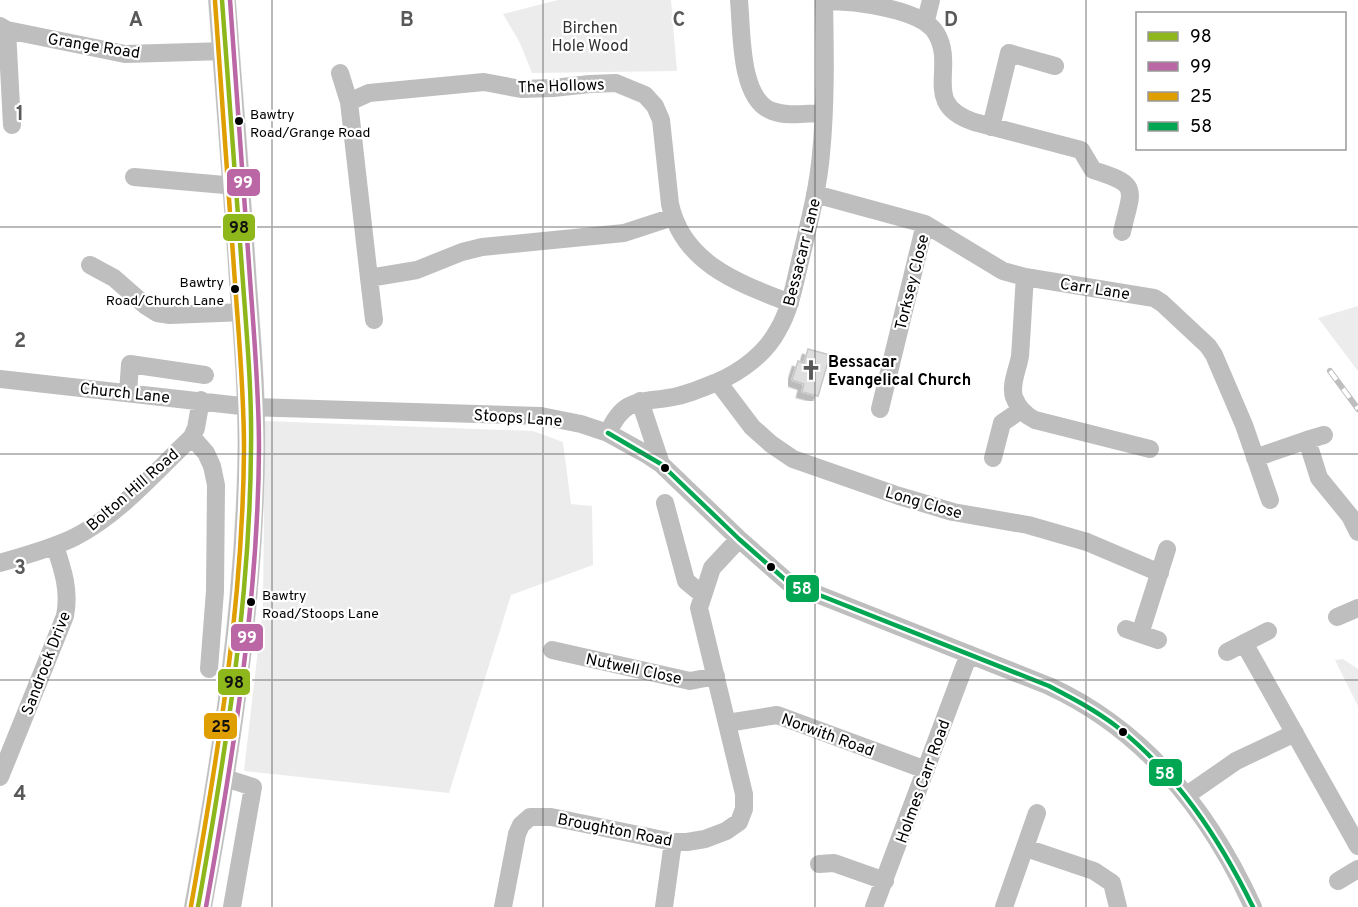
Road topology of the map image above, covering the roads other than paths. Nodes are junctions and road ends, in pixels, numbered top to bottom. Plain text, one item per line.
1 (222, 0) edge
2 (739, 0) edge
3 (824, 0) edge
4 (931, 0) edge
5 (922, 20) junction
6 (3, 28) edge
7 (226, 51) junction
8 (1055, 66) dead end
9 (340, 73) dead end
10 (349, 102) junction
11 (823, 113) junction
12 (12, 125) dead end
13 (991, 127) junction
14 (134, 177) dead end
15 (236, 186) junction
16 (815, 194) junction
17 (673, 217) junction
18 (925, 225) junction
19 (1122, 232) dead end
20 (90, 265) dead end
21 (1025, 277) junction
22 (369, 278) junction
23 (789, 303) junction
24 (245, 312) junction
25 (374, 320) dead end
26 (205, 375) dead end
27 (0, 379) edge
28 (718, 382) junction
29 (128, 393) junction
30 (201, 400) junction
31 (640, 401) junction
32 (250, 407) junction
33 (880, 409) dead end
34 (1021, 410) junction
35 (608, 433) junction
36 (192, 437) junction
37 (1150, 449) dead end
38 (993, 458) dead end
39 (1255, 458) junction
40 (661, 464) junction
41 (1270, 500) dead end
42 (665, 503) dead end
43 (1358, 532) edge
44 (739, 539) junction
45 (55, 546) junction
46 (1167, 549) dead end
47 (0, 563) edge
48 (1160, 573) junction
49 (703, 595) junction
50 (1358, 608) edge
51 (1337, 617) dead end
52 (1268, 631) dead end
53 (1158, 640) dead end
54 (1244, 643) junction
55 (552, 650) dead end
56 (1227, 652) dead end
57 (969, 654) junction
58 (209, 669) dead end
59 (716, 676) junction
60 (728, 723) junction
61 (1295, 734) junction
62 (926, 770) junction
63 (0, 777) edge
64 (222, 777) junction
65 (1187, 795) junction
66 (1037, 813) dead end
67 (673, 842) junction
68 (1358, 846) edge
69 (1026, 848) junction
70 (819, 864) dead end
71 (1358, 869) edge
72 (885, 881) junction
73 (1338, 881) dead end
74 (198, 907) edge
75 (232, 907) edge
76 (503, 907) edge
77 (664, 907) edge
78 (874, 907) edge
79 (1004, 907) edge
80 (1118, 907) edge
81 (1253, 907) edge

1 - 7 highway
2 - 11 street
3 - 5 street
3 - 11 street, Bessacarr Lane
4 - 5 street
5 - 13 street
6 - 7 street, Grange Road
6 - 12 street
7 - 15 highway
8 - 13 street
9 - 10 street
10 - 17 street, The Hollows
10 - 22 street
11 - 16 street, Bessacarr Lane
13 - 19 street
14 - 15 street
15 - 24 highway
16 - 18 street, Carr Lane
16 - 23 street, Bessacarr Lane
17 - 22 street
17 - 23 street, The Hollows
18 - 21 street, Carr Lane
18 - 33 street, Torksey Close
20 - 24 street
21 - 34 street
21 - 39 street, Carr Lane
22 - 25 street
23 - 28 street, Bessacarr Lane
24 - 32 highway
26 - 29 street
27 - 29 street, Church Lane
28 - 31 street, Bessacarr Lane
28 - 48 street, Long Close
29 - 30 street, Church Lane
30 - 32 street, Church Lane
30 - 36 street, Bolton Hill Road
31 - 35 street, Bessacarr Lane
31 - 40 street
32 - 35 street, Stoops Lane
32 - 64 highway
34 - 37 street
34 - 38 street
35 - 40 street, Stoops Lane
36 - 45 street, Bolton Hill Road
36 - 58 street
39 - 41 street, Carr Lane
39 - 43 street
40 - 44 street, Stoops Lane
42 - 49 street
44 - 49 street, Broughton Road
44 - 57 street, Stoops Lane
45 - 47 street, Bolton Hill Road
45 - 63 street, Sandrock Drive
46 - 48 street
48 - 53 street
49 - 59 street, Broughton Road
50 - 51 street
52 - 54 street
54 - 56 street
54 - 61 street
55 - 59 street, Nutwell Close
57 - 62 street, Holmes Carr Road
57 - 65 street, Stoops Lane
59 - 60 street, Broughton Road
60 - 62 street, Norwith Road
60 - 67 street, Broughton Road
61 - 65 street
61 - 68 street
62 - 72 street, Holmes Carr Road
64 - 74 highway
64 - 75 street
65 - 81 street, Stoops Lane
66 - 69 street
67 - 76 street, Broughton Road
67 - 77 street
69 - 79 street
69 - 80 street
70 - 72 street
71 - 73 street
72 - 78 street, Holmes Carr Road

